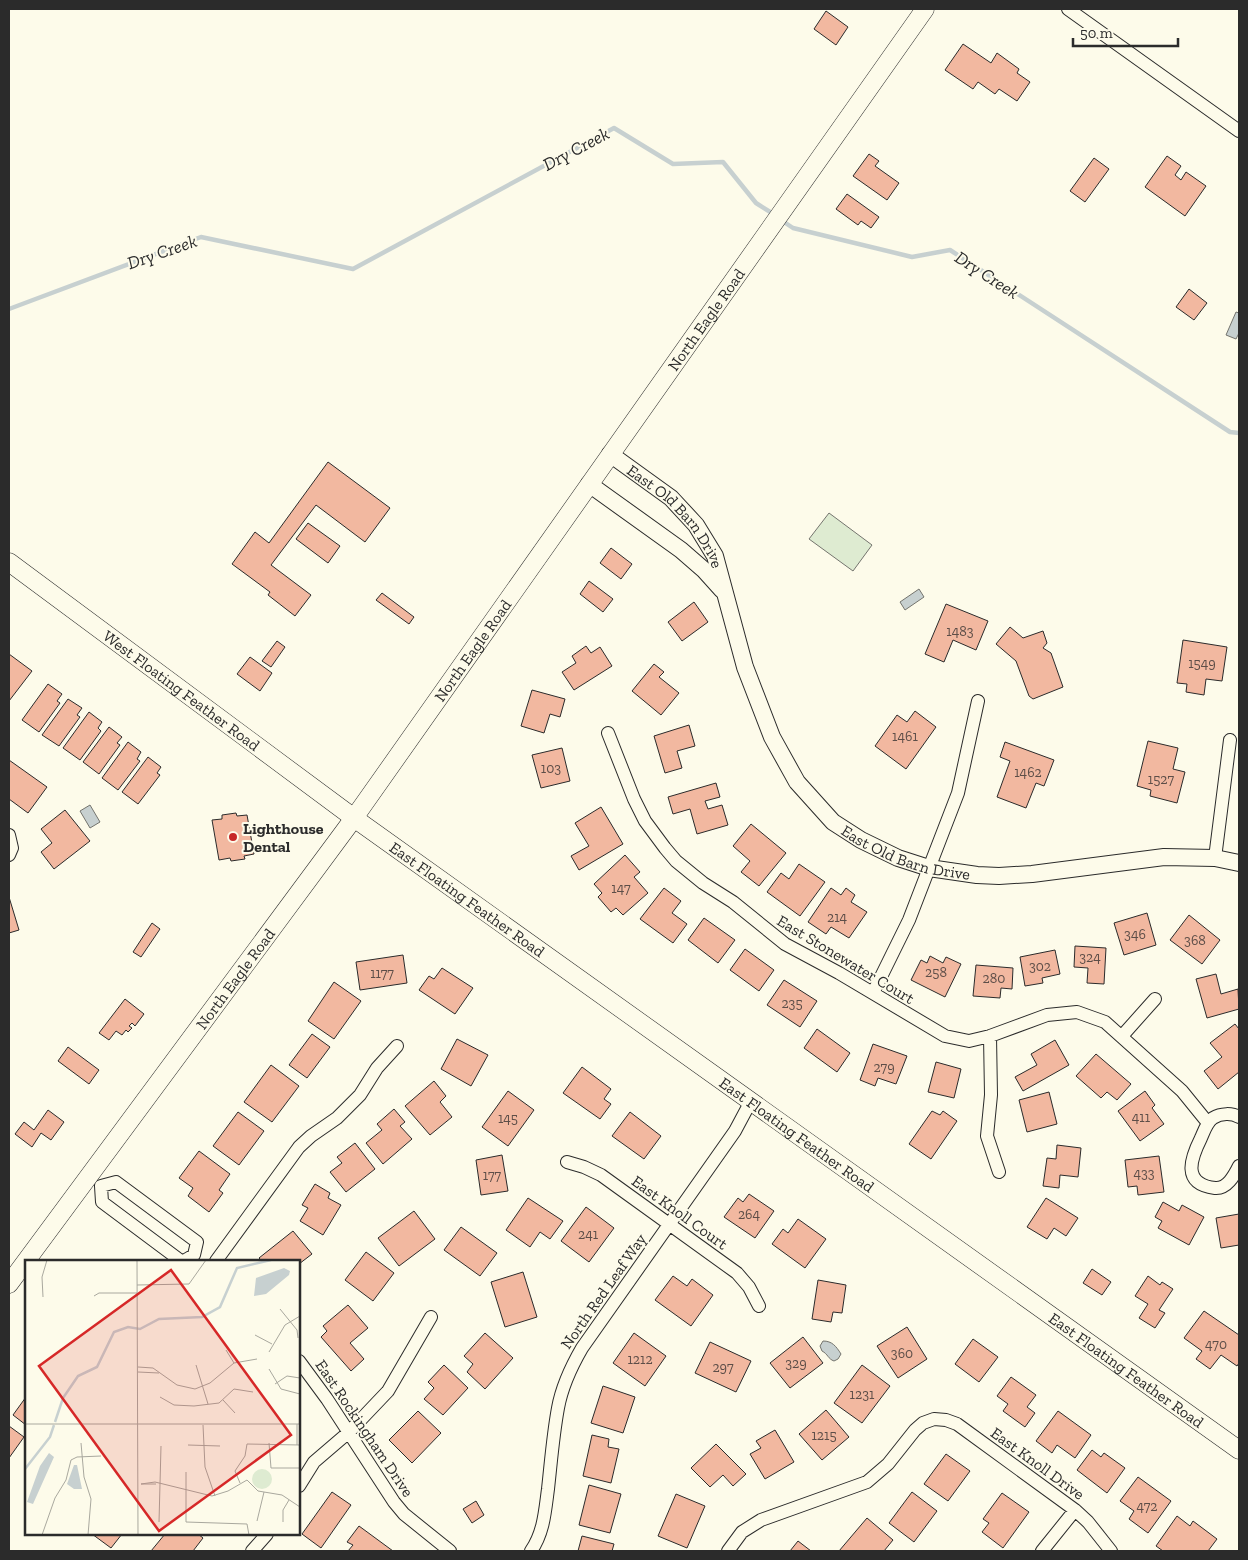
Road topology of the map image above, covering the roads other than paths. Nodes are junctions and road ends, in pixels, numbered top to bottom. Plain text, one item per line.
1 (925, 9) edge
2 (1068, 9) edge
3 (1239, 131) edge
4 (610, 454) junction
5 (589, 484) junction
6 (9, 562) edge
7 (723, 592) junction
8 (978, 701) dead end
9 (608, 733) dead end
10 (1230, 740) dead end
11 (354, 818) junction
12 (9, 835) edge
13 (9, 855) edge
14 (1215, 858) junction
15 (1239, 863) edge
16 (929, 868) junction
17 (873, 993) junction
18 (1155, 999) dead end
19 (990, 1036) junction
20 (1122, 1036) junction
21 (397, 1046) dead end
22 (751, 1101) junction
23 (1239, 1117) edge
24 (1208, 1123) junction
25 (567, 1162) dead end
26 (1239, 1166) edge
27 (999, 1172) dead end
28 (95, 1181) junction
29 (669, 1223) junction
30 (29, 1260) edge
31 (190, 1260) edge
32 (217, 1260) edge
33 (25, 1265) edge
34 (9, 1284) edge
35 (759, 1306) dead end
36 (431, 1317) dead end
37 (300, 1362) edge
38 (349, 1432) junction
39 (1239, 1450) edge
40 (300, 1484) edge
41 (1075, 1510) junction
42 (266, 1535) edge
43 (252, 1551) edge
44 (450, 1551) edge
45 (531, 1551) edge
46 (728, 1551) edge
47 (1042, 1551) edge
48 (1112, 1551) edge

1 - 4 main road, North Eagle Road
2 - 3 street
4 - 5 main road, North Eagle Road
4 - 7 street, East Old Barn Drive
5 - 7 street, East Old Barn Drive
5 - 11 main road, North Eagle Road
6 - 11 main road, West Floating Feather Road
7 - 16 street, East Old Barn Drive
8 - 16 street
9 - 17 street, East Stonewater Court
10 - 14 street
11 - 22 main road, East Floating Feather Road
11 - 28 main road, North Eagle Road
12 - 13 street
14 - 15 street, East Old Barn Drive
14 - 16 street, East Old Barn Drive
16 - 17 street
17 - 19 street, East Stonewater Court
18 - 20 street
19 - 20 street, East Stonewater Court
19 - 27 street
20 - 24 street, East Stonewater Court
21 - 32 street
22 - 29 street, North Red Leaf Way
22 - 39 main road, East Floating Feather Road
23 - 24 street
24 - 26 street
25 - 29 street, East Knoll Court
28 - 30 main road, North Eagle Road
28 - 31 street
28 - 31 street
29 - 35 street, East Knoll Court
29 - 45 street, North Red Leaf Way
33 - 34 main road, North Eagle Road
36 - 38 street
37 - 38 street, East Rockingham Drive
38 - 40 street
38 - 44 street, East Rockingham Drive
41 - 46 street, East Knoll Drive
41 - 47 street
41 - 48 street, East Knoll Drive
42 - 43 street

